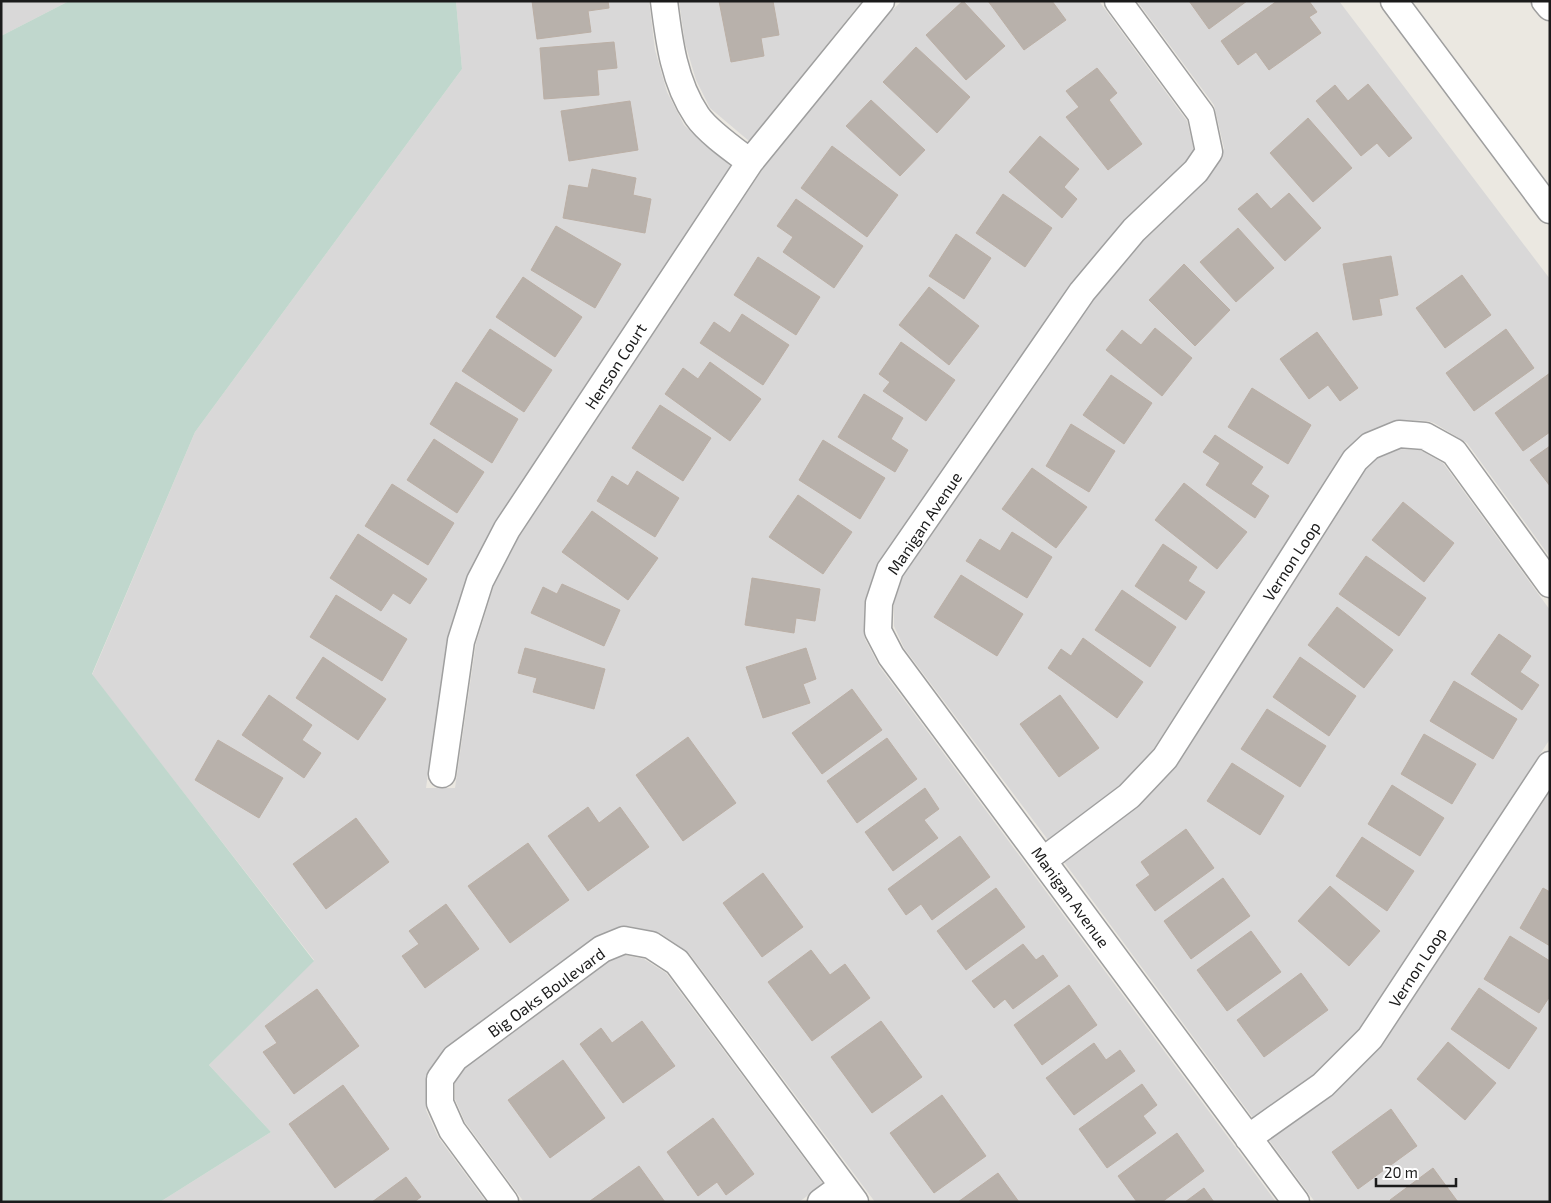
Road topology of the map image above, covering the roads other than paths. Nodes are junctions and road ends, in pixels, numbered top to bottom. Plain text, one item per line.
1 (664, 1) edge
2 (881, 1) edge
3 (1118, 1) edge
4 (1394, 1) edge
5 (1545, 1) edge
6 (1550, 7) edge
7 (750, 162) junction
8 (1550, 210) edge
9 (1550, 584) edge
10 (1550, 765) edge
11 (442, 774) dead end
12 (1044, 860) junction
13 (1248, 1138) junction
14 (849, 1194) edge
15 (505, 1202) edge
16 (821, 1202) edge
17 (1296, 1202) edge

1 - 7 street
2 - 7 street, Henson Court
3 - 12 street, Manigan Avenue
4 - 8 street
5 - 6 street
7 - 11 street, Henson Court
9 - 12 street, Vernon Loop
10 - 13 street, Vernon Loop
12 - 13 street, Manigan Avenue
13 - 17 street, Manigan Avenue
14 - 15 street, Big Oaks Boulevard
14 - 16 street, Big Oaks Boulevard

